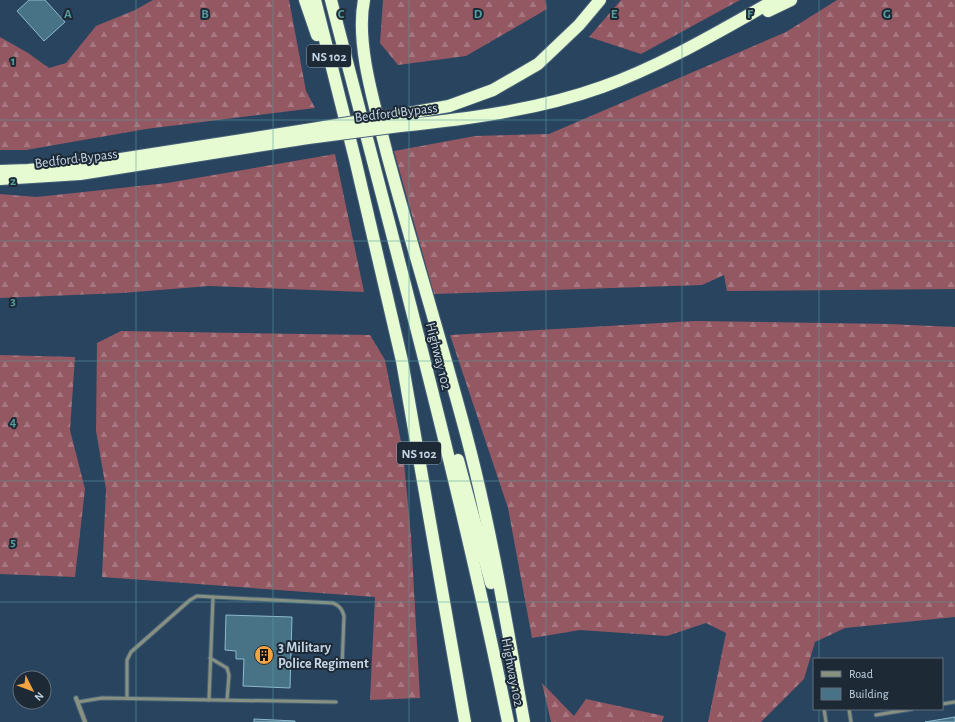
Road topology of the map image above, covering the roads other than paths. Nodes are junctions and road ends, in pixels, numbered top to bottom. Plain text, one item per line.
1 (305, 0) edge
2 (315, 0) edge
3 (331, 0) edge
4 (364, 0) edge
5 (600, 0) edge
6 (775, 0) edge
7 (791, 0) edge
8 (684, 52) junction
9 (344, 112) junction
10 (399, 120) junction
11 (307, 134) junction
12 (0, 171) edge
13 (0, 179) edge
14 (396, 249) junction
15 (213, 597) junction
16 (507, 628) junction
17 (210, 658) junction
18 (342, 666) dead end
19 (127, 698) junction
20 (77, 700) joint
21 (209, 700) junction
22 (227, 700) junction
23 (336, 702) dead end
24 (955, 702) edge
25 (943, 704) edge
26 (824, 710) edge
27 (849, 710) edge
28 (906, 710) edge
29 (876, 715) dead end
30 (85, 722) edge
31 (465, 722) edge
32 (508, 722) edge
33 (524, 722) edge
34 (826, 722) edge
35 (851, 722) edge

1 - 9 highway
2 - 9 highway, NS 102
3 - 14 highway, Highway 102 / NS 102
4 - 16 highway
5 - 10 highway, Bedford Bypass
6 - 8 highway, Bedford Bypass
7 - 8 highway
8 - 10 highway, Bedford Bypass
9 - 31 highway, NS 102
10 - 11 highway, Bedford Bypass, bridge
11 - 12 highway, Bedford Bypass
11 - 13 highway, Bedford Bypass
14 - 16 highway
14 - 32 highway, Highway 102 / NS 102
15 - 17 lane
15 - 18 lane
15 - 19 lane
16 - 33 highway
17 - 21 lane
17 - 22 lane
19 - 20 lane
19 - 21 lane
20 - 30 street
21 - 22 lane
22 - 23 lane
24 - 25 lane
26 - 34 lane
27 - 35 lane
28 - 29 lane

